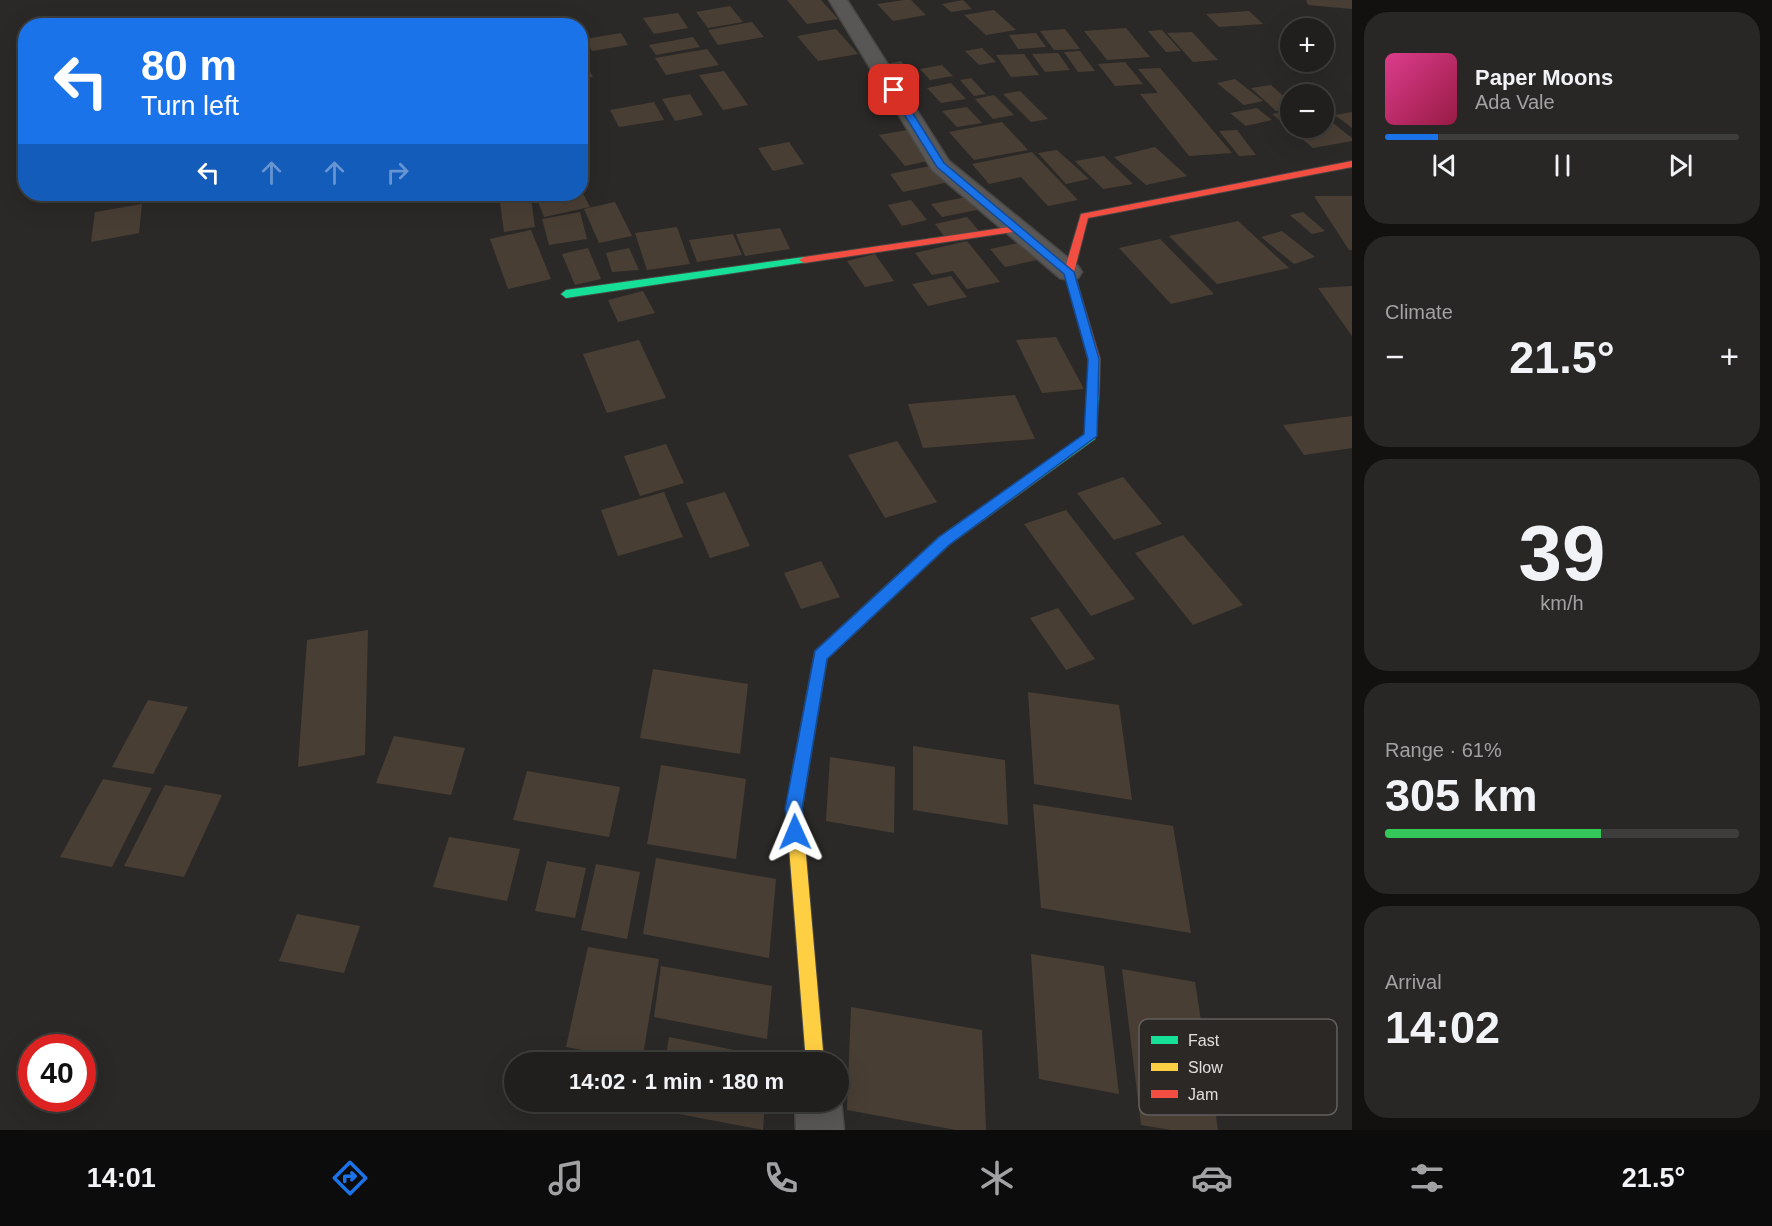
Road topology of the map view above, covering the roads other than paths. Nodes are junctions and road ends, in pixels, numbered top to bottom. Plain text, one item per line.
1 (838, 0) edge
2 (1352, 164) edge
3 (1016, 228) junction
4 (1069, 272) junction
5 (566, 294) dead end
6 (814, 1052) edge
7 (819, 1112) edge
8 (820, 1130) edge

1 - 3 street
2 - 4 street
3 - 4 street
3 - 5 street
4 - 6 street
7 - 8 street

